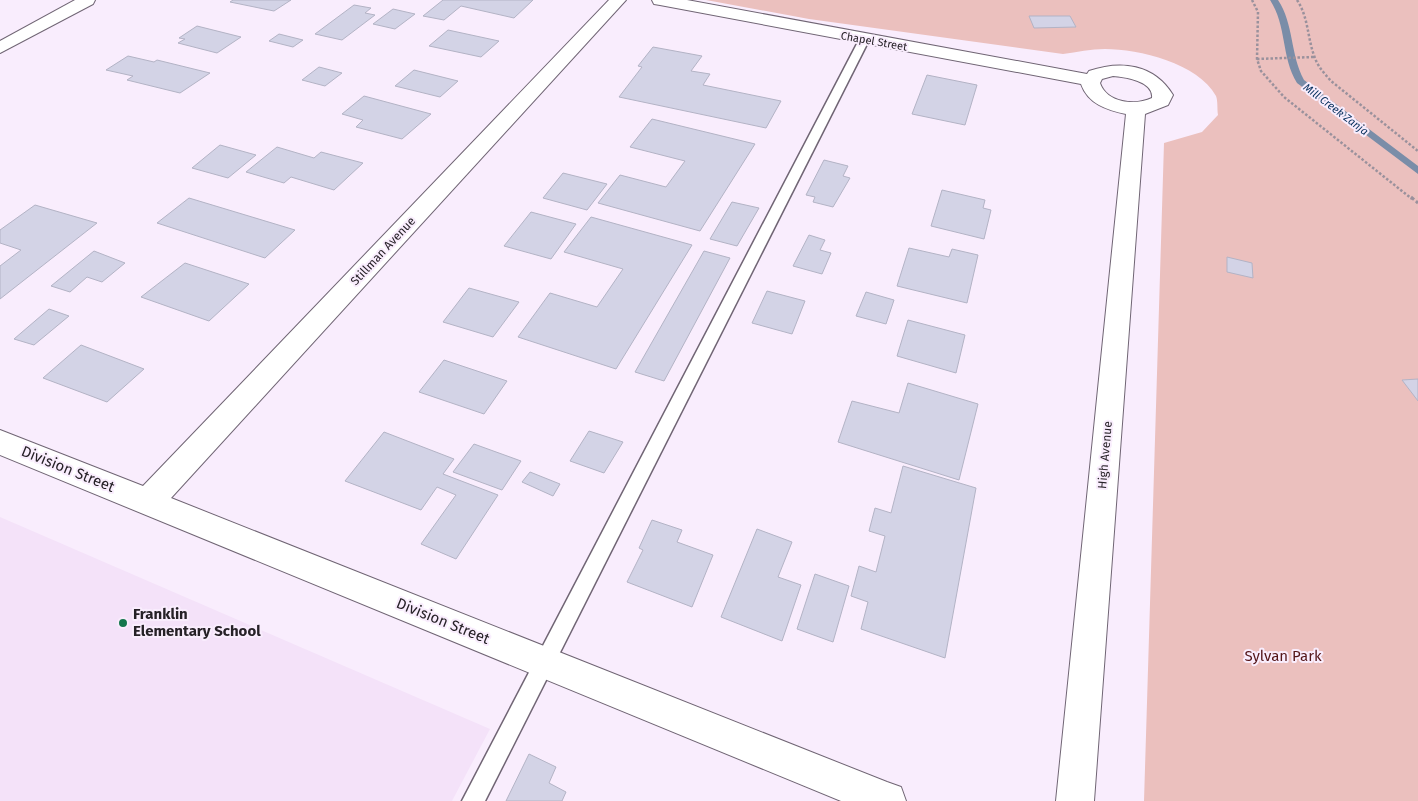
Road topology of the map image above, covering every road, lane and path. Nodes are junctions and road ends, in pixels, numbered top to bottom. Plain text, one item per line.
1 (86, 0) edge
2 (618, 0) edge
3 (660, 0) edge
4 (1252, 0) edge
5 (1297, 0) edge
6 (864, 40) junction
7 (0, 48) edge
8 (1314, 57) junction
9 (1257, 59) junction
10 (1089, 80) junction
11 (1136, 109) junction
12 (1418, 151) edge
13 (1418, 203) edge
14 (0, 442) edge
15 (148, 502) junction
16 (544, 662) junction
17 (473, 801) edge
18 (887, 801) edge
19 (1075, 801) edge

1 - 7 street
2 - 15 street, Stillman Avenue
3 - 6 street, Chapel Street
4 - 9 path
5 - 8 path
6 - 10 street, Chapel Street
6 - 16 lane
8 - 9 path
8 - 12 path
9 - 13 path
10 - 11 street
10 - 11 street
11 - 19 street, High Avenue
14 - 15 street, Division Street
15 - 16 street, Division Street
16 - 17 lane
16 - 18 street, Division Street

